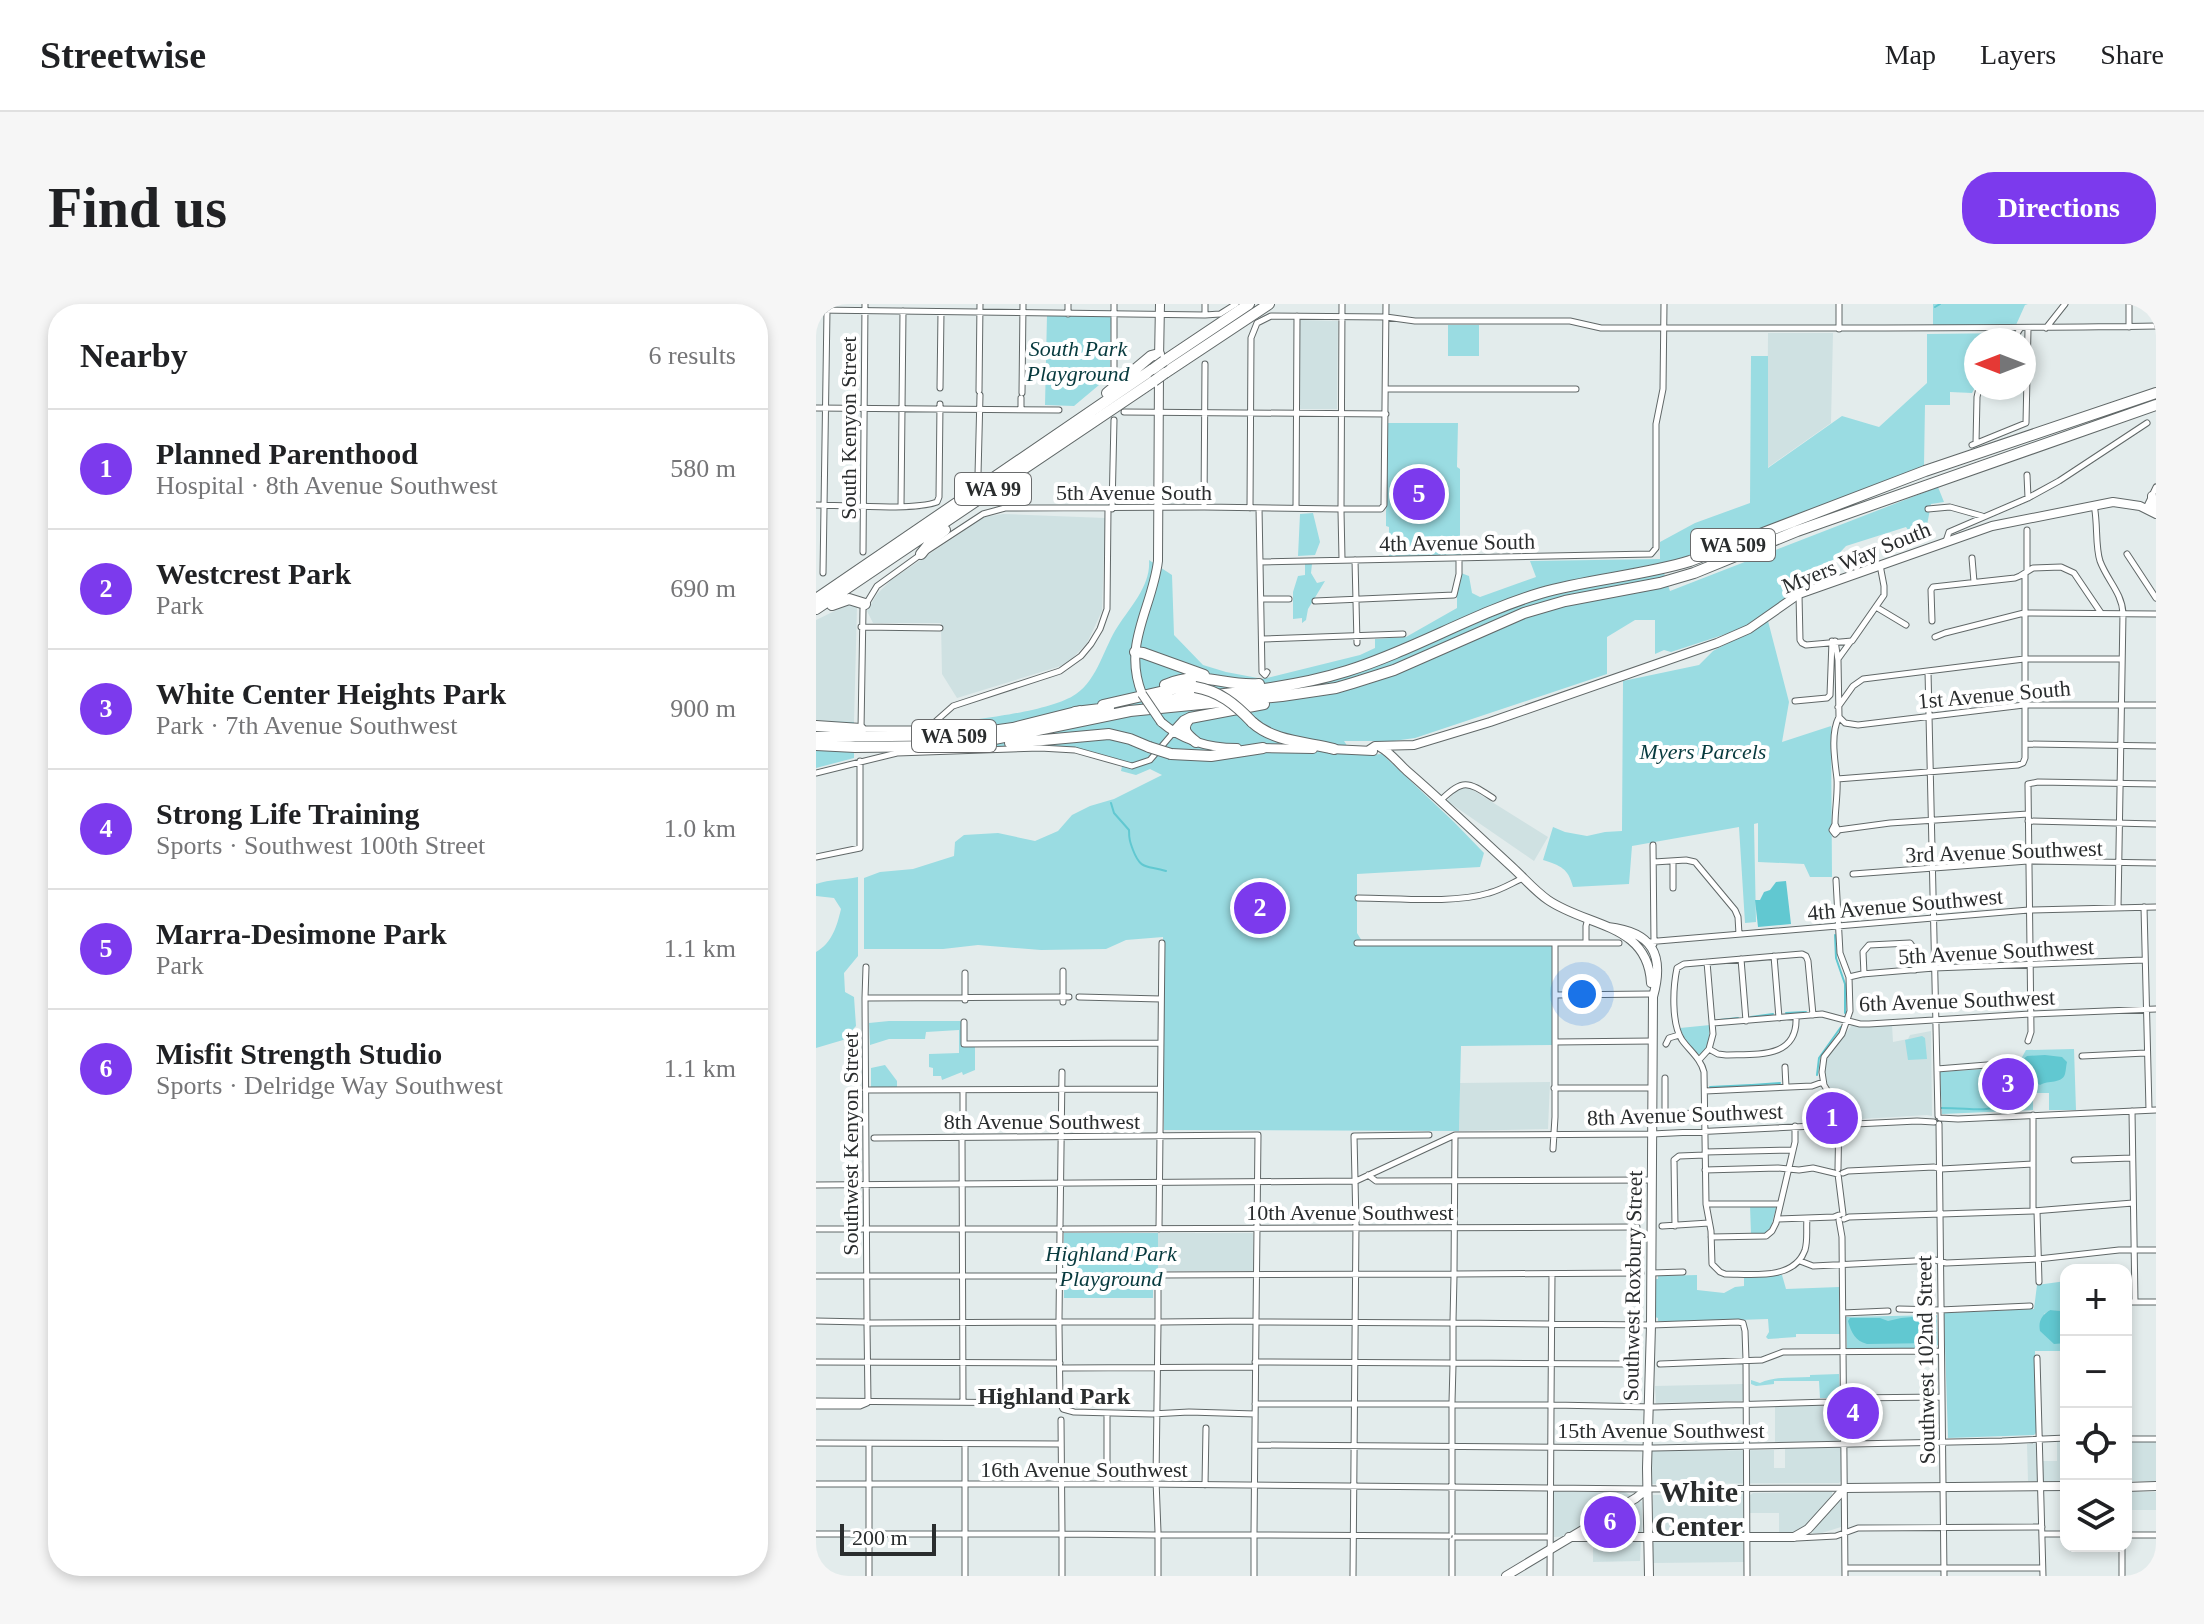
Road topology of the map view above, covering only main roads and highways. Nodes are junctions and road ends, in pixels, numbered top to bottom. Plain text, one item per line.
1 (1160, 304) edge
2 (1249, 304) edge
3 (1269, 304) edge
4 (1162, 358) junction
5 (1154, 375) junction
6 (2156, 393) edge
7 (2156, 405) edge
8 (1063, 429) junction
9 (1017, 474) junction
10 (2154, 493) edge
11 (2156, 512) edge
12 (921, 554) road end
13 (1149, 598) junction
14 (816, 599) edge
15 (865, 604) road end
16 (816, 611) edge
17 (1135, 652) junction
18 (1305, 681) junction
19 (1225, 682) junction
20 (1336, 688) junction
21 (1143, 692) junction
22 (1075, 712) junction
23 (1190, 718) junction
24 (861, 729) road end
25 (816, 731) edge
26 (1174, 732) junction
27 (853, 741) junction
28 (1196, 742) junction
29 (942, 746) junction
30 (816, 747) edge
31 (1263, 748) junction
32 (1406, 748) junction
33 (1334, 749) junction
34 (1372, 749) junction
35 (1390, 753) junction
36 (1406, 770) junction
37 (1430, 792) junction
38 (1452, 811) junction
39 (1608, 927) junction
40 (1651, 943) junction
41 (1652, 996) junction
42 (2060, 1486) edge
43 (2156, 1486) edge
44 (2132, 1487) edge
45 (1624, 1489) road end
46 (1651, 1489) junction
47 (1632, 1500) junction
48 (1647, 1503) junction
49 (1589, 1525) junction
50 (1569, 1537) junction
51 (1592, 1538) junction
52 (1647, 1538) junction
53 (1506, 1576) edge
54 (1649, 1576) edge

1 - 4 main road
2 - 4 highway, WA 99
3 - 5 highway, WA 99, bridge
4 - 5 highway, WA 99, bridge
4 - 8 highway
4 - 13 main road
5 - 8 highway, WA 99
5 - 9 highway, WA 99
6 - 18 highway, WA 509
7 - 20 highway, WA 509
8 - 14 highway, WA 99
9 - 12 highway
9 - 16 highway, WA 99
10 - 11 main road
11 - 32 main road, Myers Way South
13 - 17 main road
13 - 21 main road
15 - 16 highway
17 - 19 highway
17 - 21 main road
18 - 19 highway
18 - 22 highway, WA 509
19 - 21 highway
20 - 23 highway
20 - 29 highway, WA 509
21 - 22 highway
21 - 26 main road, bridge
21 - 33 highway, bridge
22 - 27 highway, WA 509
23 - 26 highway
23 - 28 highway
24 - 25 highway
25 - 27 highway
26 - 28 main road
27 - 29 highway, WA 509
27 - 30 highway
28 - 31 main road
29 - 31 highway, bridge
31 - 33 main road
32 - 34 main road, Myers Way South
32 - 35 main road
32 - 36 main road
33 - 34 main road
34 - 35 main road
35 - 36 main road
36 - 37 main road
37 - 38 main road
37 - 38 main road
38 - 39 main road
39 - 40 main road
39 - 40 main road
40 - 41 main road, Southwest Roxbury Street
40 - 41 main road, Southwest Roxbury Street
41 - 46 main road, Southwest Roxbury Street
42 - 52 main road
43 - 44 main road
45 - 47 main road
46 - 47 main road
46 - 48 main road, Southwest Roxbury Street
47 - 48 main road
47 - 49 main road
48 - 52 main road, Southwest Roxbury Street
49 - 50 main road
49 - 51 main road
50 - 51 main road
50 - 53 main road
51 - 52 main road
52 - 54 main road, Southwest Roxbury Street

